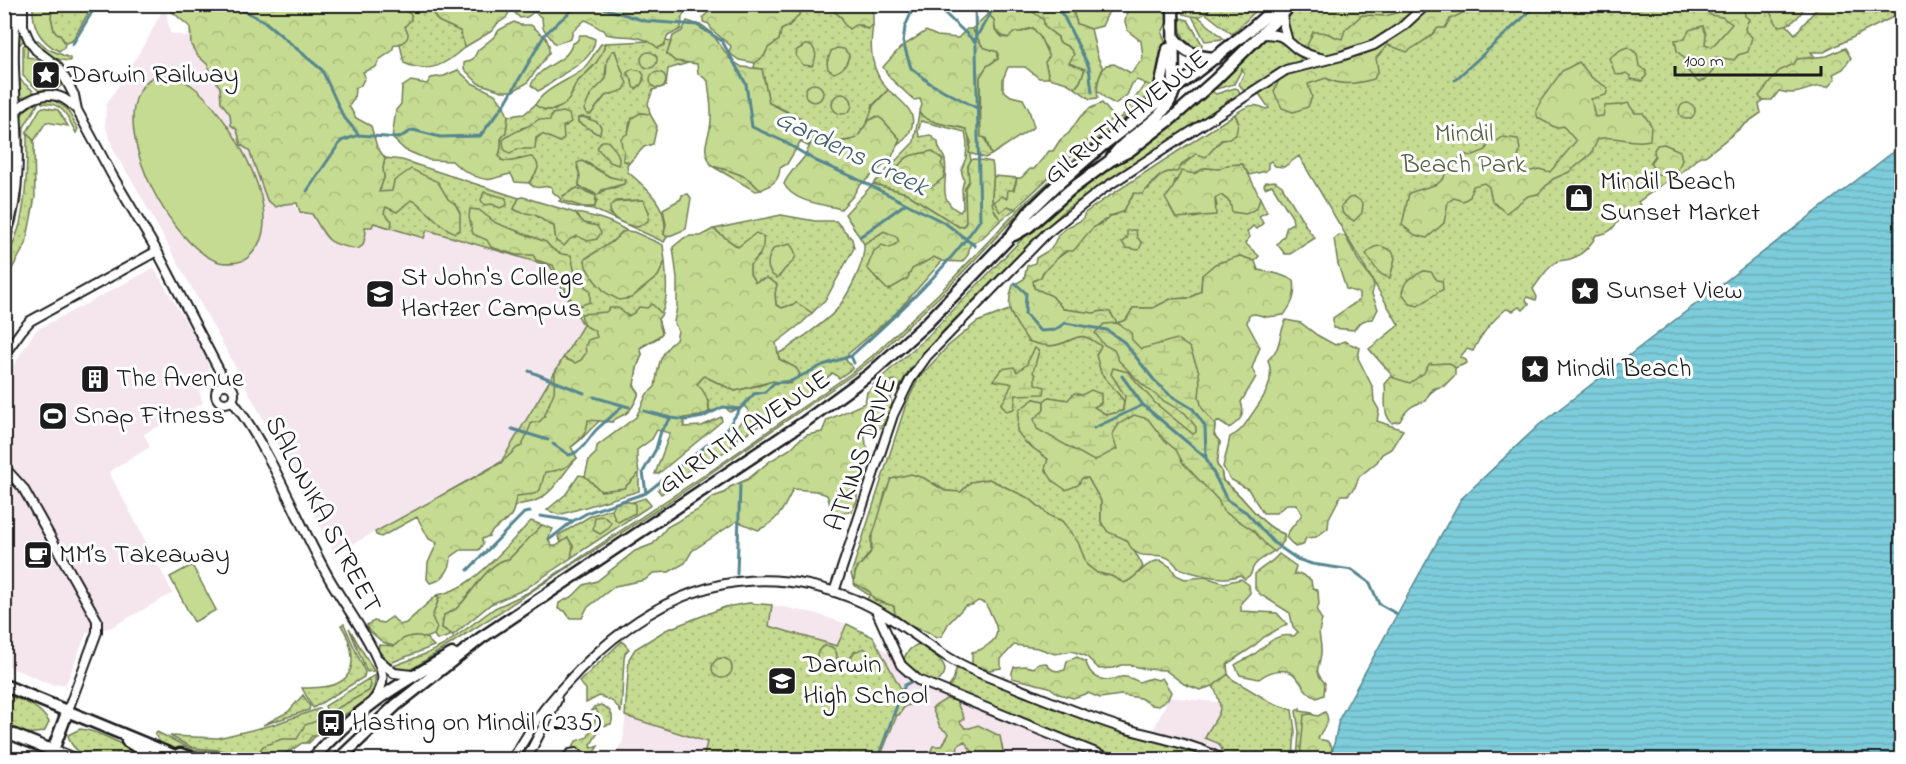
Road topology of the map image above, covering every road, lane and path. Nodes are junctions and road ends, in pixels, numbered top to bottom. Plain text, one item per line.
1 (15, 4) edge
2 (23, 4) edge
3 (1173, 4) edge
4 (1427, 4) edge
5 (1285, 7) edge
6 (1173, 21) junction
7 (1262, 34) junction
8 (1174, 38) junction
9 (1287, 38) junction
10 (1297, 49) junction
11 (7, 55) edge
12 (1216, 58) junction
13 (1324, 60) junction
14 (1292, 67) junction
15 (1174, 92) junction
16 (1150, 109) junction
17 (77, 110) junction
18 (13, 114) junction
19 (1111, 160) junction
20 (4, 232) edge
21 (1011, 236) junction
22 (157, 251) junction
23 (4, 355) edge
24 (223, 384) junction
25 (232, 400) junction
26 (4, 467) edge
27 (834, 592) junction
28 (876, 610) junction
29 (481, 638) junction
30 (372, 651) junction
31 (415, 674) junction
32 (567, 683) junction
33 (4, 685) edge
34 (555, 697) junction
35 (367, 706) junction
36 (68, 710) junction
37 (83, 716) junction
38 (4, 731) edge
39 (367, 731) junction
40 (53, 750) junction
41 (165, 752) junction
42 (76, 759) edge
43 (148, 759) edge
44 (185, 759) edge
45 (199, 759) edge
46 (312, 759) edge
47 (338, 759) edge
48 (344, 759) edge
49 (511, 759) edge
50 (520, 759) edge
51 (526, 759) edge
52 (565, 759) edge
53 (587, 759) edge
54 (1113, 759) edge
55 (1222, 759) edge

1 - 11 highway
2 - 17 street
3 - 6 street
4 - 13 street, ATKINS DRIVE
5 - 7 street, GILRUTH AVENUE
5 - 9 street
5 - 12 street, GILRUTH AVENUE
6 - 8 street
6 - 16 street
7 - 9 street
7 - 19 street, GILRUTH AVENUE
8 - 12 street
8 - 15 street
9 - 10 street
10 - 13 street
10 - 14 street
11 - 18 highway
12 - 15 street, GILRUTH AVENUE
13 - 14 street, ATKINS DRIVE
14 - 27 street, ATKINS DRIVE
15 - 16 street, GILRUTH AVENUE
15 - 19 street
16 - 21 street, GILRUTH AVENUE
17 - 18 street
17 - 22 street
18 - 20 highway
19 - 21 street, GILRUTH AVENUE
21 - 29 street, GILRUTH AVENUE
22 - 23 street
22 - 24 street
24 - 25 street
24 - 25 street
25 - 30 street, SALONIKA STREET
26 - 36 street
27 - 28 street
27 - 32 street
28 - 54 street
28 - 55 street
29 - 31 street, GILRUTH AVENUE
29 - 39 street, GILRUTH AVENUE
30 - 31 street, SALONIKA STREET
30 - 35 street, SALONIKA STREET
31 - 35 street, GILRUTH AVENUE
32 - 34 street
32 - 51 street
33 - 36 street
34 - 49 street
34 - 50 street
35 - 46 street, GILRUTH AVENUE
36 - 37 street
36 - 40 street
37 - 41 street
37 - 43 street
38 - 40 street
39 - 47 street, GILRUTH AVENUE
39 - 48 street
40 - 42 street
41 - 44 street
41 - 45 street
52 - 53 street

